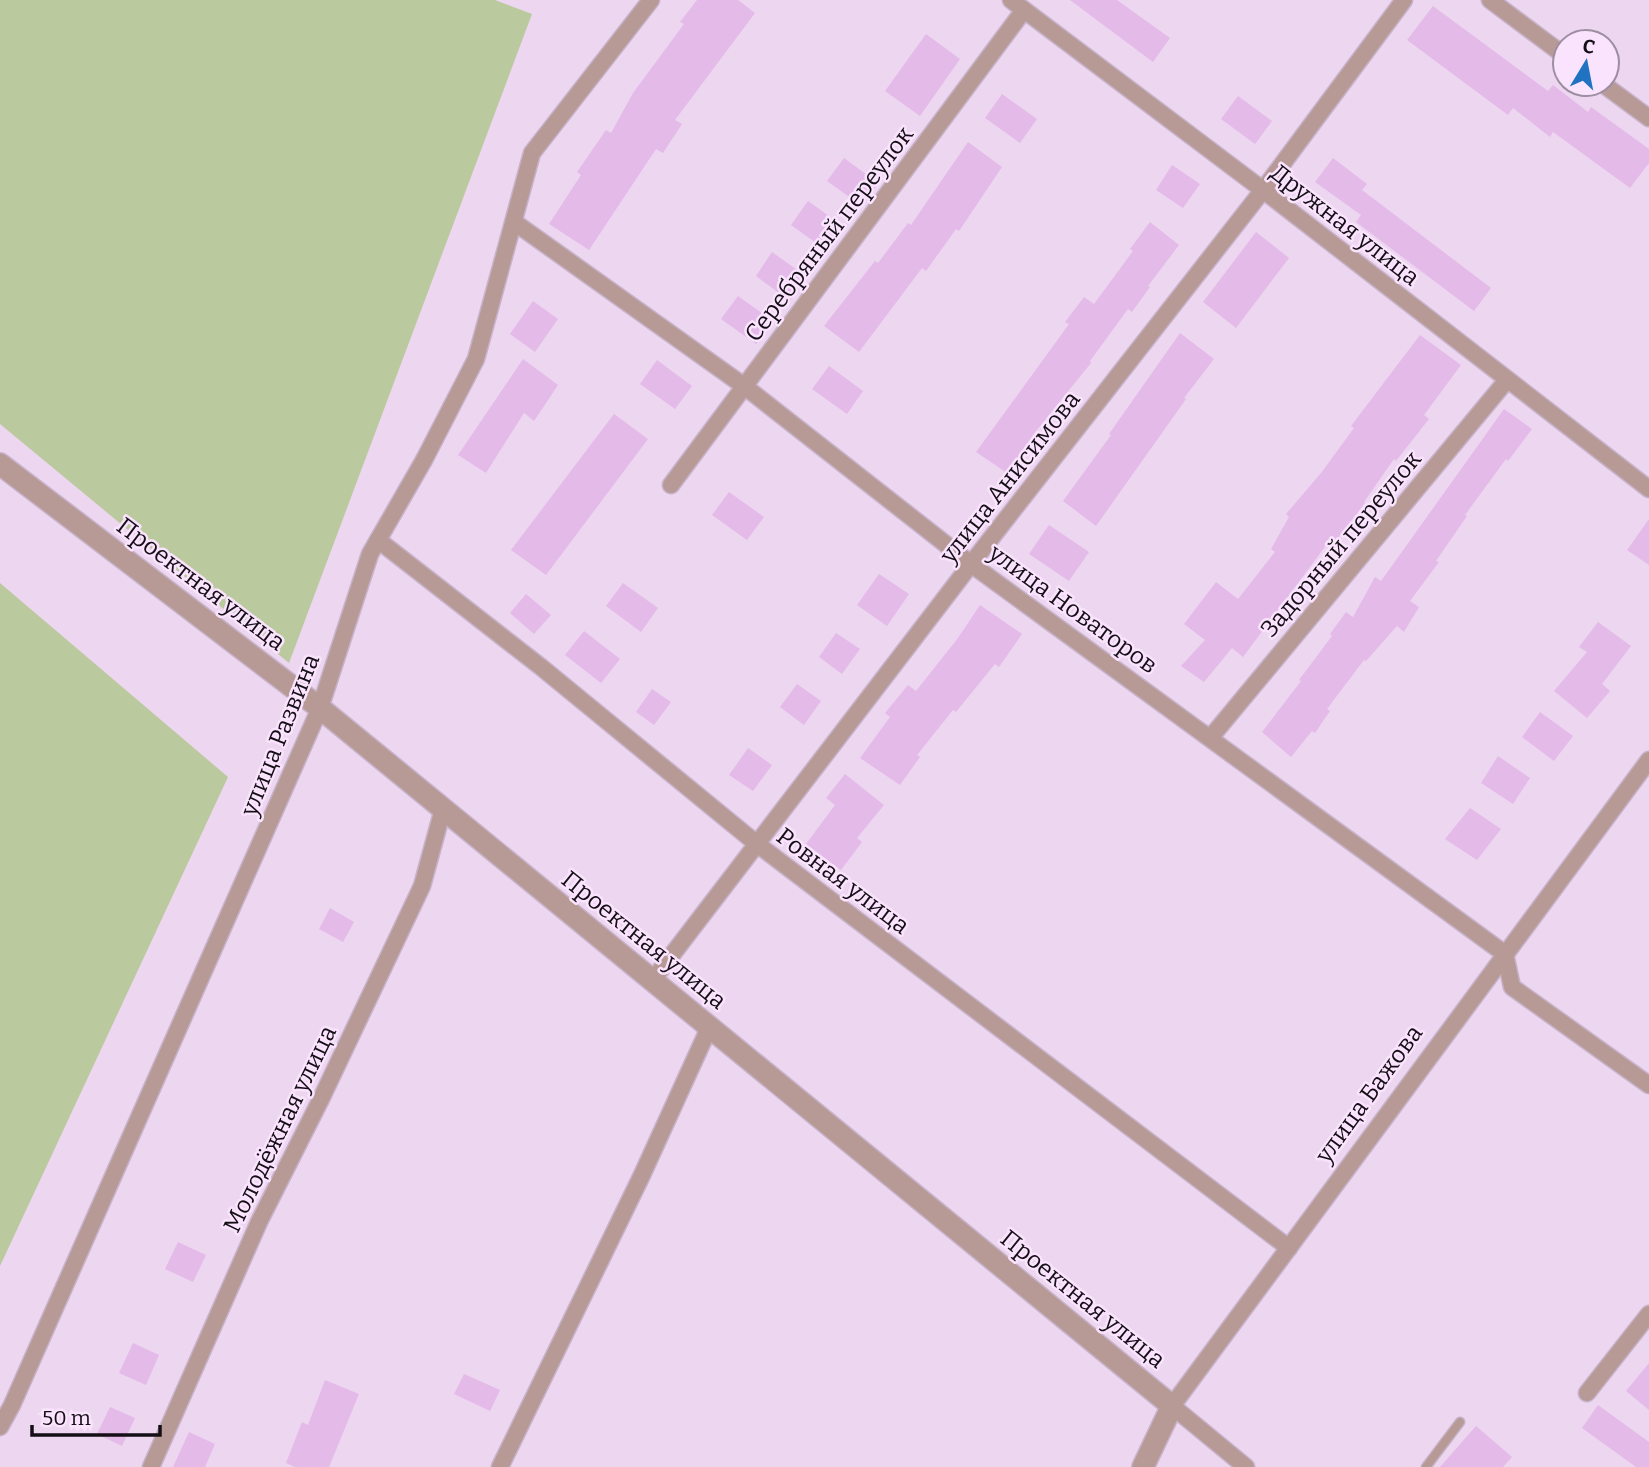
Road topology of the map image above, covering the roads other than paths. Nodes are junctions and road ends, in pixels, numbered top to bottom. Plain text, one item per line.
1 (651, 0) edge
2 (1011, 0) edge
3 (1404, 0) edge
4 (1490, 0) edge
5 (1024, 10) junction
6 (1551, 46) edge
7 (1621, 97) edge
8 (1649, 118) edge
9 (1263, 190) junction
10 (514, 222) junction
11 (1507, 380) junction
12 (744, 386) junction
13 (0, 464) edge
14 (671, 485) dead end
15 (1649, 489) edge
16 (378, 540) junction
17 (971, 564) junction
18 (320, 708) junction
19 (1211, 737) junction
20 (1649, 760) edge
21 (443, 809) junction
22 (757, 844) junction
23 (1505, 954) junction
24 (652, 981) junction
25 (709, 1028) junction
26 (1649, 1085) edge
27 (1289, 1248) junction
28 (1649, 1314) edge
29 (1587, 1393) dead end
30 (1172, 1406) junction
31 (1460, 1422) dead end
32 (0, 1427) edge
33 (152, 1467) edge
34 (500, 1467) edge
35 (1143, 1467) edge
36 (1246, 1467) edge
37 (1426, 1467) edge

1 - 10 street, улица Развина
2 - 5 street, Дружная улица
3 - 9 street, улица Анисимова
4 - 6 street
5 - 9 street, Дружная улица
5 - 12 street, Серебряный переулок
7 - 8 street
9 - 11 street, Дружная улица
9 - 17 street, улица Анисимова
10 - 12 street, улица Новаторов
10 - 16 street, улица Развина
11 - 15 street, Дружная улица
11 - 19 street, Задорный переулок
12 - 14 street, Серебряный переулок
12 - 17 street, улица Новаторов
13 - 18 street, Проектная улица
16 - 18 street, улица Развина
16 - 22 street, Ровная улица
17 - 19 street, улица Новаторов
17 - 22 street, улица Анисимова
18 - 21 street, Проектная улица
18 - 32 street, улица Развина
19 - 23 street, улица Новаторов
20 - 23 street, улица Бажова
21 - 24 street, Проектная улица
21 - 33 street, Молодёжная улица
22 - 24 street, улица Анисимова
22 - 27 street, Ровная улица
23 - 26 street
23 - 27 street, улица Бажова
24 - 25 street, Проектная улица
25 - 30 street, Проектная улица
25 - 34 street
27 - 30 street, улица Бажова
28 - 29 street
30 - 35 street, улица Бажова
30 - 36 street, Проектная улица
31 - 37 lane

